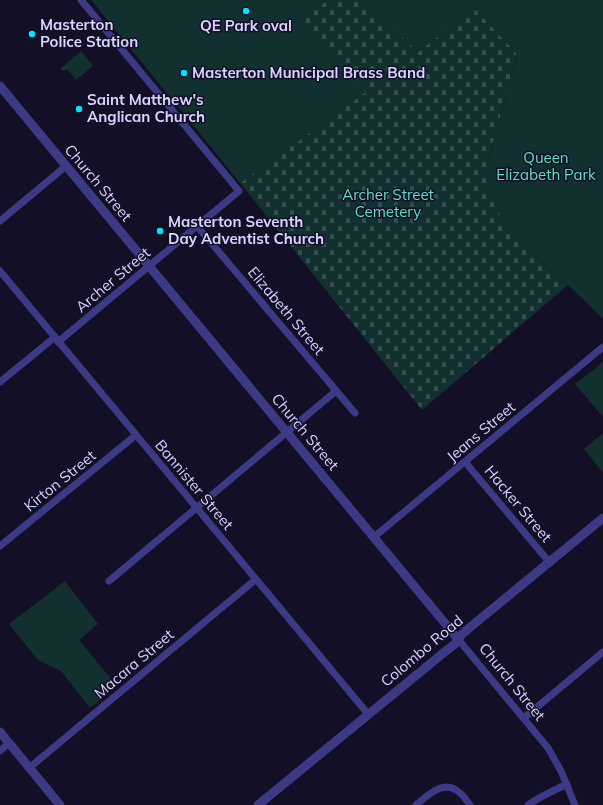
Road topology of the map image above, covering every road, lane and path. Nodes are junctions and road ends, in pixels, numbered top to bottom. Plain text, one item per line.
1 (81, 0) edge
2 (0, 86) edge
3 (66, 166) junction
4 (0, 221) edge
5 (197, 226) junction
6 (150, 266) junction
7 (0, 271) edge
8 (56, 340) junction
9 (603, 347) edge
10 (0, 382) edge
11 (336, 391) junction
12 (355, 413) dead end
13 (288, 433) junction
14 (136, 435) junction
15 (465, 462) junction
16 (196, 508) junction
17 (603, 518) edge
18 (374, 537) junction
19 (0, 546) edge
20 (550, 563) junction
21 (255, 580) junction
22 (109, 581) dead end
23 (458, 639) junction
24 (603, 652) edge
25 (368, 714) junction
26 (524, 718) junction
27 (0, 732) edge
28 (9, 743) junction
29 (0, 751) edge
30 (29, 768) junction
31 (567, 784) junction
32 (60, 805) edge
33 (258, 805) edge
34 (416, 805) edge
35 (470, 805) edge
36 (528, 805) edge
37 (575, 805) edge

1 - 5 street, Archer Street
2 - 3 street, Church Street
3 - 4 street
3 - 6 street, Church Street
5 - 6 street, Archer Street
5 - 11 street, Elizabeth Street
6 - 8 street, Archer Street
6 - 13 street, Church Street
7 - 8 street, Bannister Street
8 - 10 street, Archer Street
8 - 14 street, Bannister Street
9 - 15 street, Jeans Street
11 - 12 street, Elizabeth Street
11 - 13 street
13 - 16 street
13 - 18 street, Church Street
14 - 16 street, Bannister Street
14 - 19 street, Kirton Street
15 - 18 street, Jeans Street
15 - 20 street, Hacker Street
16 - 21 street, Bannister Street
16 - 22 street
17 - 20 street, Colombo Road
18 - 23 street, Church Street
20 - 23 street, Colombo Road
21 - 25 street, Bannister Street
21 - 30 street, Macara Street
23 - 25 street, Colombo Road
23 - 26 street, Church Street
24 - 26 street
25 - 33 street, Colombo Road
26 - 31 street, Church Street
27 - 28 street
28 - 29 street
28 - 30 street
30 - 32 street
31 - 36 street
31 - 37 street, Church Street
34 - 35 street

